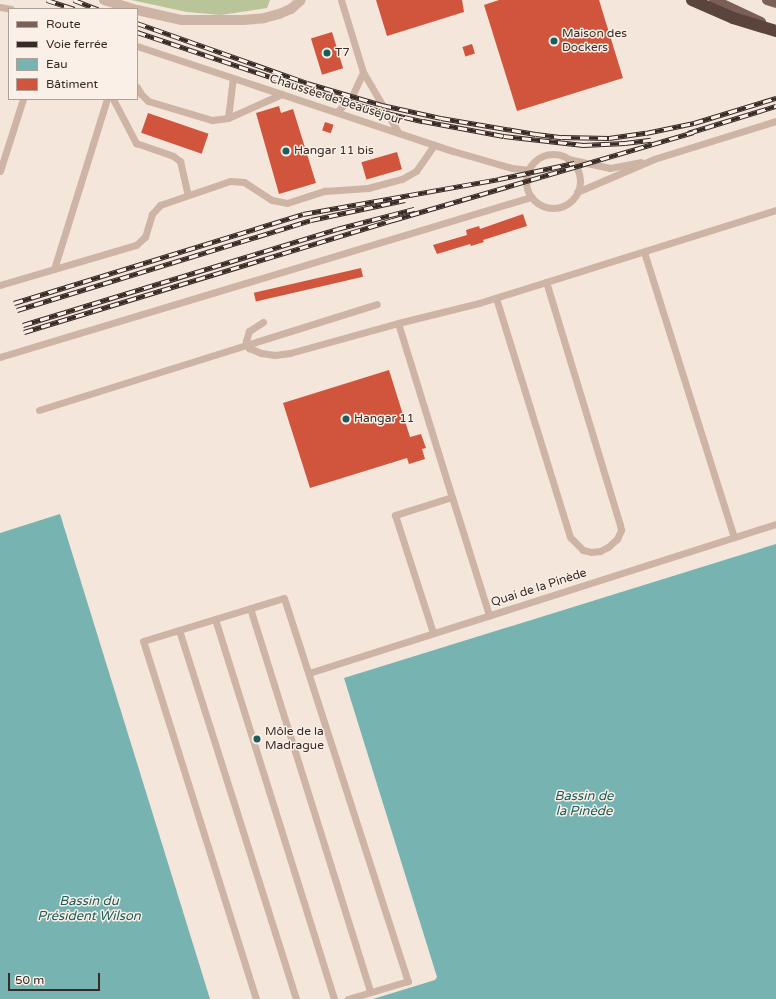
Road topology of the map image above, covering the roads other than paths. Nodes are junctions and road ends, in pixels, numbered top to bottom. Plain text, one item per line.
1 (104, 0) edge
2 (301, 0) edge
3 (341, 0) edge
4 (692, 0) edge
5 (714, 0) edge
6 (767, 0) edge
7 (776, 3) edge
8 (132, 8) edge
9 (138, 9) edge
10 (776, 29) edge
11 (138, 46) edge
12 (363, 72) junction
13 (233, 79) junction
14 (138, 89) edge
15 (282, 94) junction
16 (23, 100) edge
17 (107, 100) edge
18 (114, 100) edge
19 (337, 112) junction
20 (228, 118) junction
21 (776, 121) edge
22 (398, 132) junction
23 (434, 145) junction
24 (568, 159) junction
25 (654, 159) junction
26 (529, 170) junction
27 (0, 171) edge
28 (577, 192) junction
29 (188, 195) junction
30 (531, 197) junction
31 (776, 210) edge
32 (644, 252) junction
33 (54, 269) junction
34 (546, 282) junction
35 (0, 285) edge
36 (496, 298) junction
37 (377, 304) dead end
38 (262, 322) dead end
39 (398, 323) junction
40 (247, 345) junction
41 (0, 357) edge
42 (39, 410) dead end
43 (452, 497) junction
44 (776, 524) edge
45 (734, 537) junction
46 (250, 608) junction
47 (489, 615) junction
48 (215, 619) junction
49 (179, 630) junction
50 (433, 633) junction
51 (308, 673) junction
52 (370, 992) junction
53 (256, 999) edge
54 (296, 999) edge
55 (334, 999) edge
56 (348, 999) edge

1 - 8 street
2 - 9 street
3 - 12 lane
4 - 10 highway
5 - 10 main road
6 - 7 main road
11 - 13 lane, Chaussée de Beauséjour
12 - 19 lane
12 - 22 lane
13 - 15 lane, Chaussée de Beauséjour
13 - 20 lane
14 - 20 lane
15 - 19 lane, Chaussée de Beauséjour
15 - 20 lane
16 - 27 lane
17 - 33 lane
18 - 29 lane
19 - 22 lane, Chaussée de Beauséjour
21 - 25 lane
22 - 23 lane, Chaussée de Beauséjour
23 - 26 lane, Chaussée de Beauséjour
23 - 29 lane
24 - 25 lane
24 - 26 lane
24 - 28 lane
25 - 28 lane
26 - 30 lane
28 - 30 lane
29 - 33 lane
30 - 41 lane
31 - 32 lane
32 - 34 lane
32 - 45 lane
33 - 35 lane
34 - 36 lane
34 - 36 lane
36 - 39 lane
37 - 40 lane
38 - 40 lane
39 - 40 lane
39 - 43 lane
40 - 42 lane
43 - 47 lane
43 - 50 lane
44 - 45 lane, Quai de la Pinède
45 - 47 lane, Quai de la Pinède
46 - 48 lane
46 - 51 lane
46 - 52 lane
47 - 50 lane, Quai de la Pinède
48 - 49 lane
48 - 55 lane
49 - 53 lane
49 - 54 lane
50 - 51 lane, Quai de la Pinède
51 - 52 lane
52 - 56 lane

